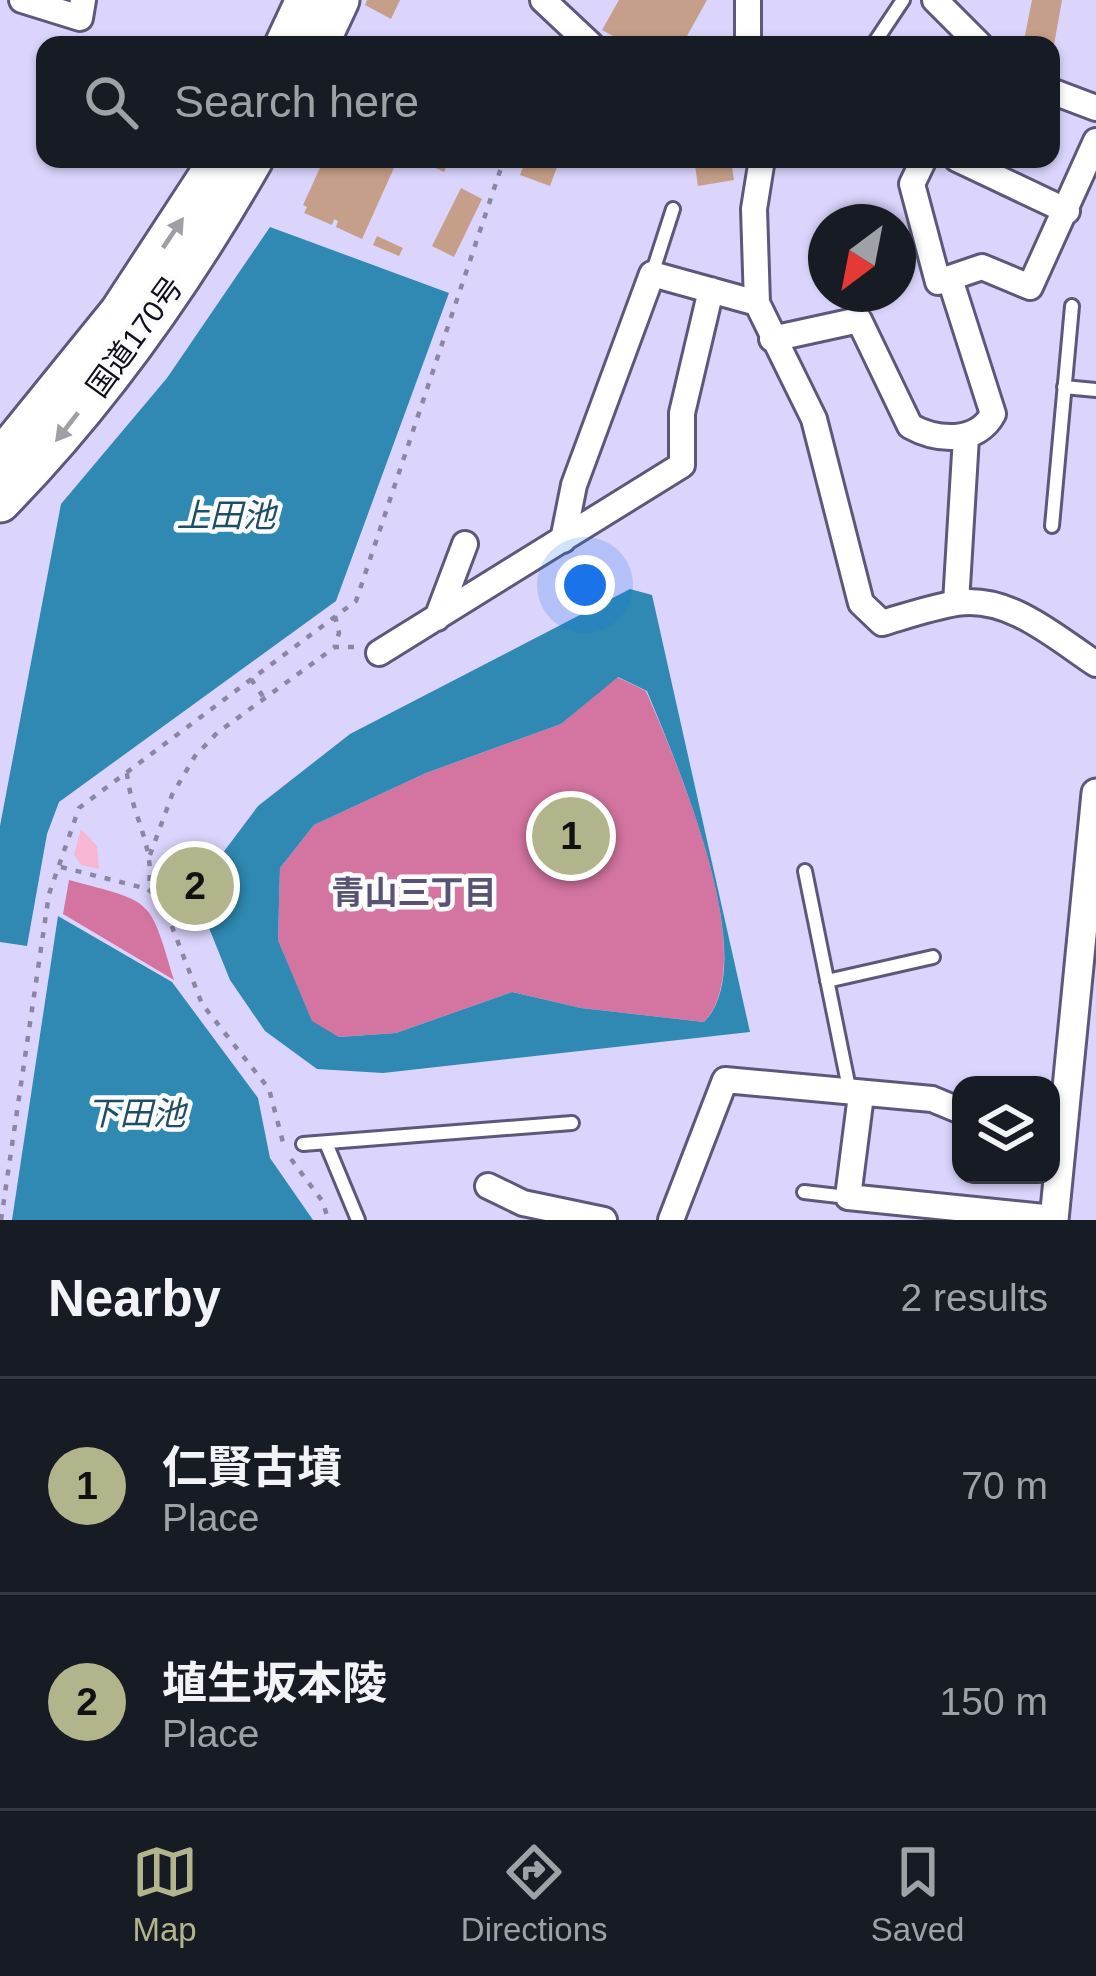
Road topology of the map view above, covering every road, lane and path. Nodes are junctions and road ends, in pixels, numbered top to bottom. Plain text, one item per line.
1 (22, 0) edge
2 (83, 0) edge
3 (306, 0) edge
4 (339, 0) edge
5 (544, 0) edge
6 (748, 0) edge
7 (903, 0) edge
8 (935, 0) edge
9 (289, 36) edge
10 (322, 36) edge
11 (582, 36) edge
12 (748, 36) edge
13 (879, 36) edge
14 (971, 36) edge
15 (1060, 95) edge
16 (1096, 108) edge
17 (1096, 141) edge
18 (214, 168) edge
19 (247, 168) edge
20 (501, 168) edge
21 (761, 168) edge
22 (920, 168) edge
23 (976, 168) edge
24 (673, 209) dead end
25 (1066, 211) junction
26 (652, 274) junction
27 (950, 280) junction
28 (711, 290) junction
29 (757, 303) junction
30 (1072, 306) dead end
31 (772, 339) junction
32 (1064, 388) junction
33 (1096, 391) edge
34 (35, 416) junction
35 (966, 437) junction
36 (0, 441) edge
37 (16, 465) edge
38 (0, 502) edge
39 (1052, 526) dead end
40 (0, 530) edge
41 (563, 540) junction
42 (465, 544) dead end
43 (956, 603) junction
44 (335, 616) junction
45 (437, 618) junction
46 (335, 647) junction
47 (379, 653) joint
48 (1096, 664) edge
49 (250, 680) junction
50 (264, 698) junction
51 (127, 772) junction
52 (1096, 793) edge
53 (150, 855) junction
54 (58, 866) junction
55 (806, 871) dead end
56 (148, 889) junction
57 (933, 957) dead end
58 (827, 981) junction
59 (855, 1095) junction
60 (952, 1107) edge
61 (1060, 1114) edge
62 (572, 1123) dead end
63 (326, 1143) junction
64 (303, 1144) dead end
65 (1055, 1184) edge
66 (488, 1186) dead end
67 (803, 1192) dead end
68 (848, 1197) junction
69 (1054, 1219) edge
70 (1, 1220) edge
71 (328, 1220) edge
72 (358, 1220) edge
73 (604, 1220) edge
74 (671, 1220) edge

1 - 2 street
3 - 9 highway
4 - 10 highway
5 - 11 street
6 - 12 street
7 - 13 lane
8 - 14 street
15 - 16 street
17 - 25 street
34 -> 18 highway, 国道170号
19 -> 37 highway, 国道170号
20 - 44 path
21 - 29 street
22 - 27 street
23 - 25 street
24 - 26 lane
25 - 27 street
26 - 28 street
26 - 41 street
27 - 35 street
28 - 29 street
28 - 41 street
29 - 31 street
30 - 32 lane
31 - 35 street
31 - 43 street
32 - 33 lane
32 - 39 lane
34 - 36 highway
34 - 37 highway, 国道170号
35 - 43 street
37 - 38 highway, 国道170号
37 - 40 highway
41 - 45 street
42 - 45 street
43 - 48 street
44 - 46 path
44 - 49 path
45 - 47 street
46 - 47 path
46 - 50 path
49 - 50 path
49 - 51 path
50 - 53 path
51 - 53 path
51 - 54 path
52 - 61 street
53 - 56 path
54 - 56 path
54 - 70 path
55 - 58 lane
56 - 71 path
57 - 58 lane
58 - 59 lane
59 - 60 street
59 - 68 street
59 - 74 street
62 - 63 lane
63 - 64 lane
63 - 72 lane
65 - 69 street
66 - 73 street
67 - 68 lane
68 - 69 street

